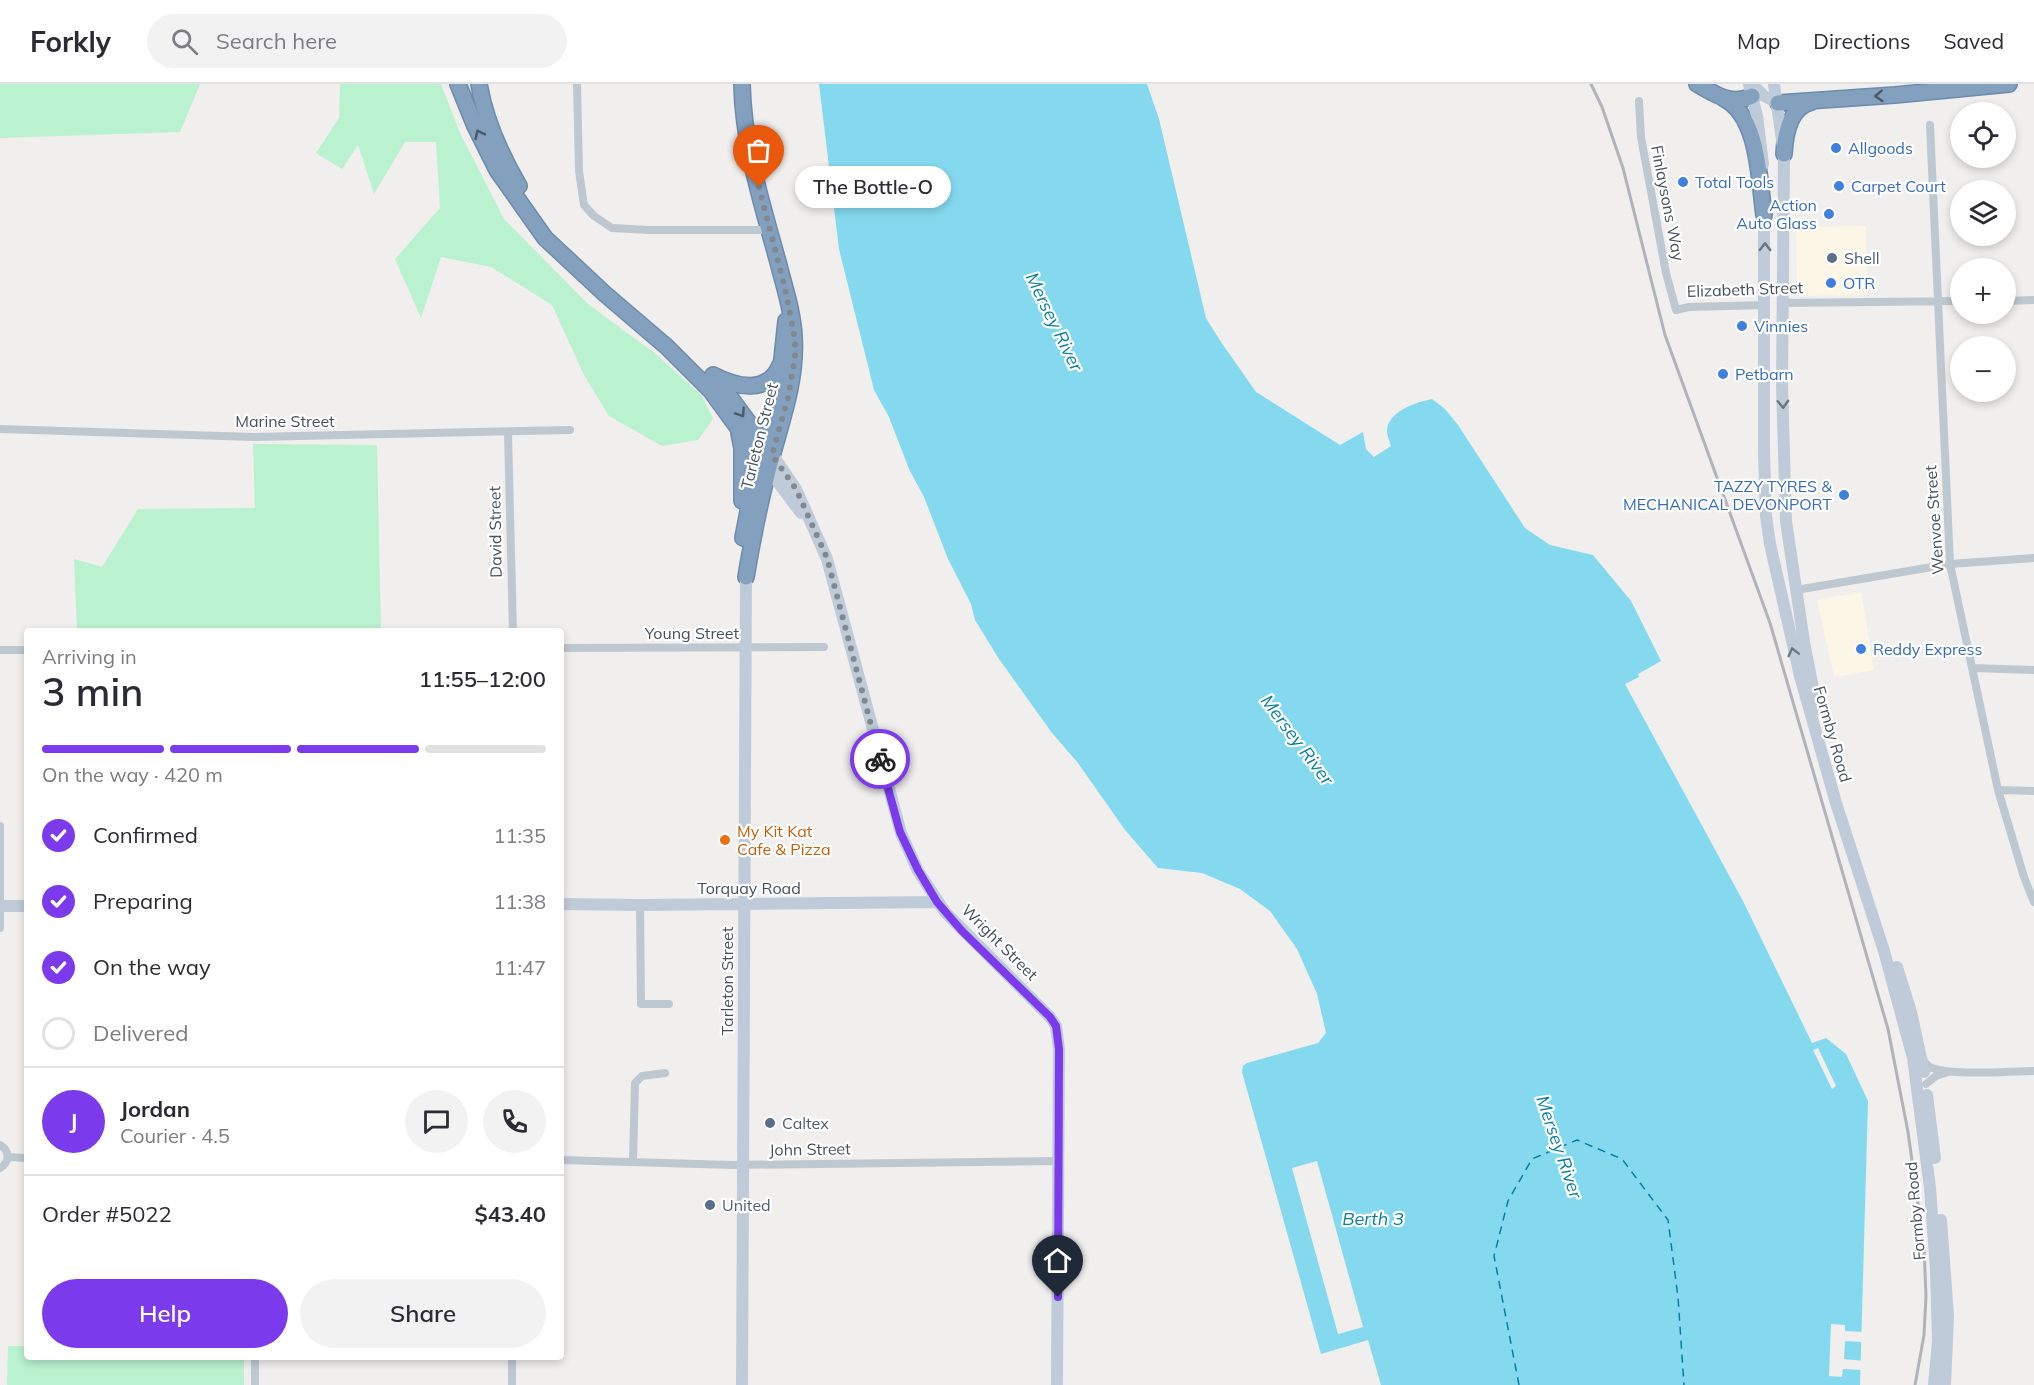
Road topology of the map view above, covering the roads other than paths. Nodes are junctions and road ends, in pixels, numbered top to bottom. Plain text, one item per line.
1 (458, 84) edge
2 (479, 84) edge
3 (578, 84) edge
4 (742, 84) edge
5 (1697, 84) edge
6 (1774, 84) edge
7 (2009, 84) edge
8 (1754, 88) edge
9 (1723, 98) junction
10 (1821, 100) junction
11 (1640, 101) dead end
12 (1778, 103) junction
13 (1930, 125) dead end
14 (1784, 154) junction
15 (1764, 215) junction
16 (769, 230) junction
17 (605, 294) junction
18 (2034, 300) edge
19 (1950, 301) edge
20 (2016, 301) edge
21 (788, 302) junction
22 (1937, 302) junction
23 (1784, 303) junction
24 (1765, 305) junction
25 (1676, 310) joint
26 (667, 347) junction
27 (782, 359) junction
28 (700, 369) junction
29 (0, 429) edge
30 (570, 430) dead end
31 (738, 430) junction
32 (508, 433) junction
33 (766, 456) junction
34 (743, 531) junction
35 (1789, 546) junction
36 (2034, 558) edge
37 (2018, 560) junction
38 (1950, 564) junction
39 (2034, 564) edge
40 (746, 577) junction
41 (1778, 584) junction
42 (1796, 590) junction
43 (513, 628) edge
44 (824, 647) dead end
45 (564, 648) edge
46 (745, 648) junction
47 (0, 650) edge
48 (24, 650) edge
49 (1972, 668) junction
50 (2034, 670) edge
51 (1998, 790) junction
52 (2034, 790) edge
53 (0, 826) edge
54 (937, 902) junction
55 (2034, 902) edge
56 (564, 904) edge
57 (640, 905) junction
58 (745, 905) junction
59 (1, 906) edge
60 (24, 906) edge
61 (0, 928) edge
62 (669, 1004) dead end
63 (1921, 1054) junction
64 (1955, 1071) junction
65 (2034, 1071) edge
66 (665, 1073) dead end
67 (1926, 1084) junction
68 (0, 1145) edge
69 (8, 1157) junction
70 (24, 1158) edge
71 (564, 1160) edge
72 (633, 1161) junction
73 (1059, 1161) junction
74 (744, 1165) junction
75 (0, 1168) edge
76 (255, 1360) edge
77 (512, 1360) edge
78 (255, 1385) edge
79 (512, 1385) edge
80 (742, 1385) edge
81 (1057, 1385) edge
82 (1934, 1385) edge
83 (1945, 1385) edge

17 -> 1 highway
2 - 17 highway
3 - 16 street
4 - 16 highway, Tarleton Street
5 - 9 highway
6 - 12 main road, Formby Road
7 -> 10 highway
8 - 9 highway
8 - 12 main road
8 - 15 main road, Formby Road
9 - 15 highway
10 - 12 highway
10 - 14 highway
11 - 25 street, Finlaysons Way
12 - 14 main road, Formby Road
13 - 22 street, Wenvoe Street
14 - 23 main road, Formby Road
24 -> 15 main road, Formby Road
16 - 21 highway, Tarleton Street
17 - 26 highway
18 - 20 street
19 - 22 street, Elizabeth Street
21 - 27 highway, Tarleton Street
21 - 33 highway, Tarleton Street
22 - 23 street, Elizabeth Street
22 - 38 street, Wenvoe Street
23 - 24 main road, Elizabeth Street
23 -> 35 main road, Formby Road
24 - 25 street, Elizabeth Street
24 - 41 main road, Formby Road
26 - 28 highway
26 - 31 highway
27 - 28 highway
27 - 33 highway, Tarleton Street
28 -> 33 highway
29 - 32 street, Marine Street
30 - 32 street, Marine Street
31 - 33 highway
31 - 34 highway
32 - 43 street, David Street
33 - 34 highway, Tarleton Street
33 - 40 highway, Tarleton Street
33 - 54 main road, Wright Street
34 - 40 highway, Tarleton Street
35 - 41 main road
35 - 42 main road, Formby Road
36 - 37 street
37 - 38 street
37 - 39 street
38 - 42 street
38 - 49 street, Wenvoe Street
40 - 46 main road, Tarleton Street
82 -> 41 main road, Formby Road
42 - 63 main road, Formby Road
44 - 46 street, Young Street
45 - 46 street, Young Street
46 - 58 main road, Tarleton Street
47 - 48 street
49 - 50 street
49 - 51 street, Wenvoe Street
51 - 52 street
51 - 55 street, Wenvoe Street
53 - 59 street
54 - 58 main road, Torquay Road
54 - 73 main road, Wright Street
56 - 57 main road, Torquay Road
57 - 58 main road, Torquay Road
57 - 62 street
58 - 74 main road, Tarleton Street
59 - 60 main road
59 - 61 street
63 - 64 street
63 - 67 main road, Formby Road
64 - 65 street
64 - 67 street
66 - 72 street
67 - 83 main road, Formby Road
68 - 69 street
69 - 70 street
69 - 75 street
71 - 72 street, John Street
72 - 74 street, John Street
73 - 74 street, John Street
73 - 81 main road, Wright Street
74 - 80 main road, Tarleton Street
76 - 78 street
77 - 79 street

